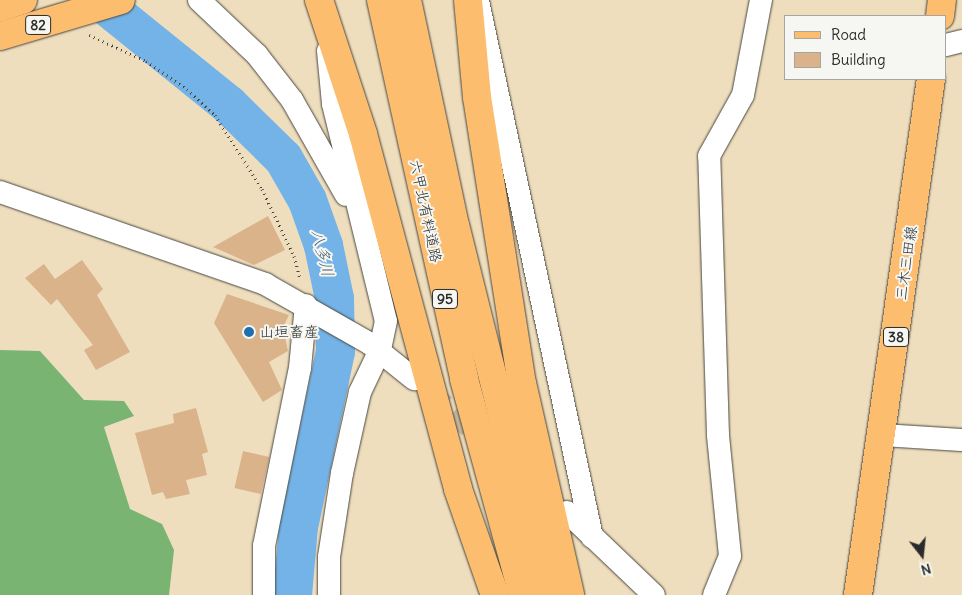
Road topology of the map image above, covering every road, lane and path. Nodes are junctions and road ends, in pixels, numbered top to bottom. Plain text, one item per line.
1 (23, 0) edge
2 (121, 0) edge
3 (199, 0) edge
4 (381, 0) edge
5 (407, 0) edge
6 (468, 0) edge
7 (478, 0) edge
8 (761, 0) edge
9 (942, 0) edge
10 (0, 7) edge
11 (322, 10) edge
12 (940, 15) edge
13 (65, 17) junction
14 (0, 36) edge
15 (962, 41) edge
16 (947, 45) edge
17 (931, 80) edge
18 (0, 192) edge
19 (371, 253) junction
20 (303, 304) junction
21 (374, 347) junction
22 (414, 379) tunnel mouth
23 (882, 435) junction
24 (962, 440) edge
25 (566, 512) dead end
26 (592, 537) junction
27 (650, 594) edge
28 (264, 595) edge
29 (329, 595) edge
30 (495, 595) edge
31 (523, 595) edge
32 (547, 595) edge
33 (570, 595) edge
34 (714, 595) edge
35 (858, 595) edge

1 - 10 main road, 82
2 - 13 main road, 82
3 - 19 street
4 - 31 main road, 六甲北有料道路 / 95
5 - 32 main road, 六甲北有料道路 / 95
6 - 33 main road
7 - 26 street
8 - 34 street
9 - 12 main road
11 - 19 street
11 - 30 main road
13 - 14 main road, 82
13 - 20 path
15 - 16 street
17 - 23 main road, 三木三田線 / 38
18 - 20 street
19 - 21 street
20 - 21 street
20 - 28 street
21 - 22 street
21 - 29 street
23 - 24 street
23 - 35 main road, 三木三田線 / 38
25 - 26 street
26 - 27 street

